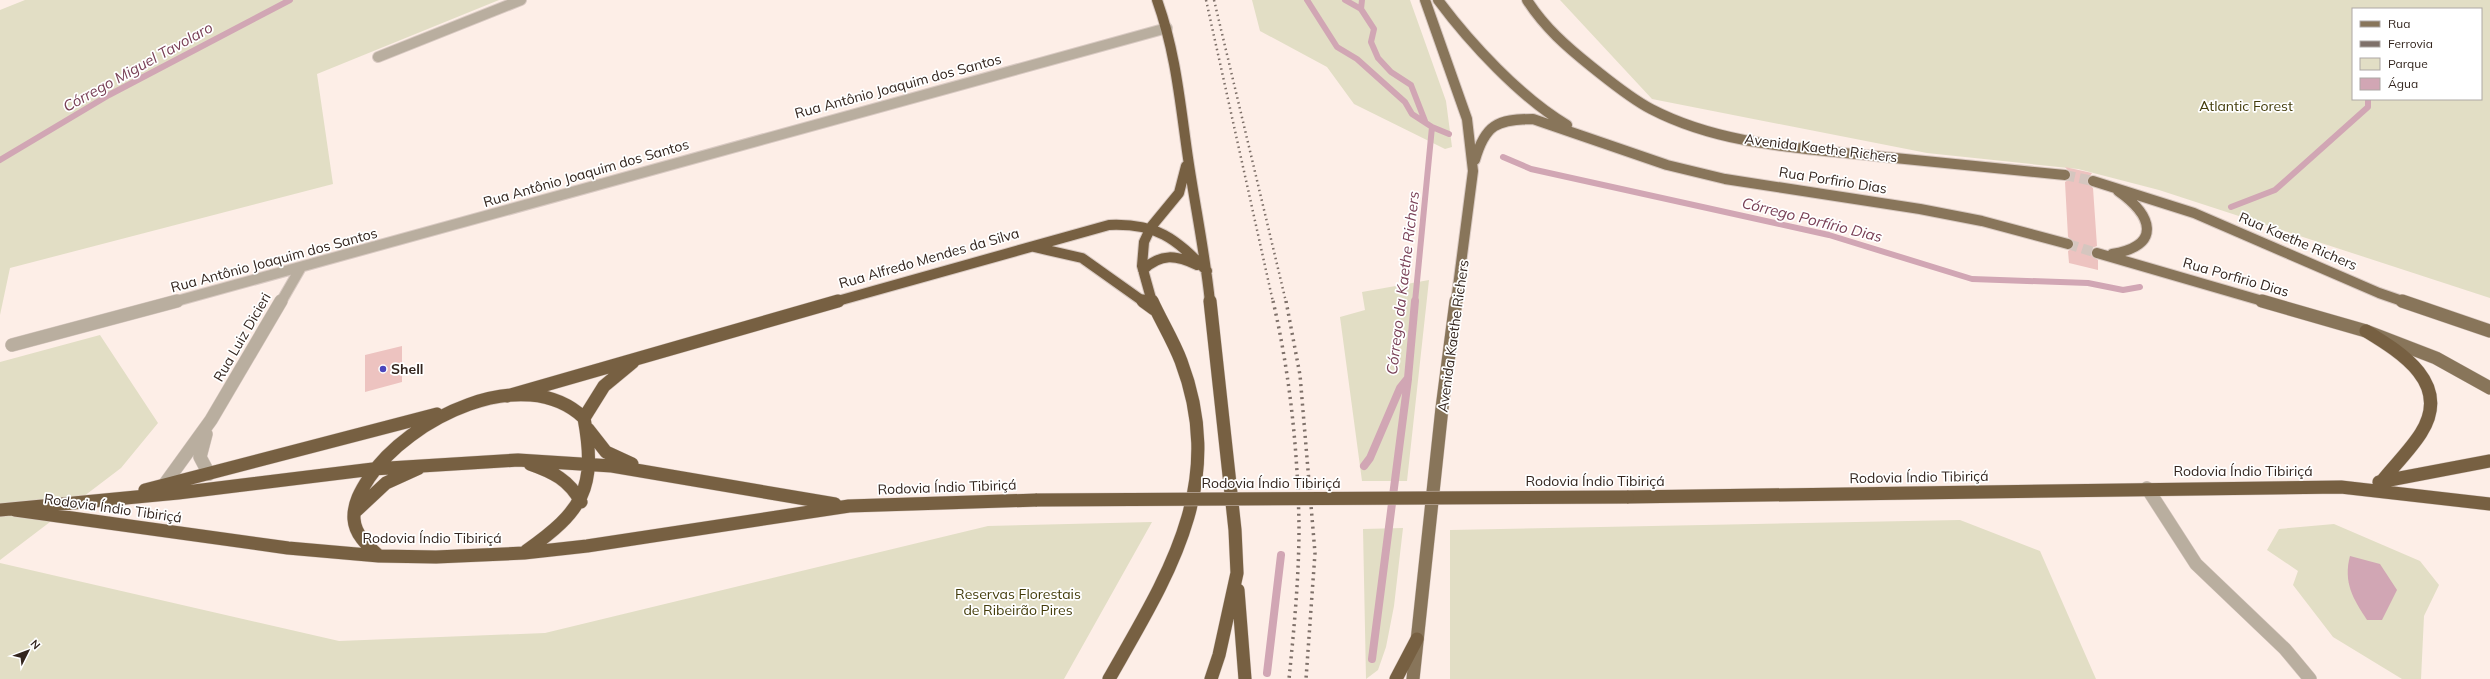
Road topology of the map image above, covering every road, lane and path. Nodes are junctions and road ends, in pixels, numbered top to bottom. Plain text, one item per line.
1 (521, 0) edge
2 (1157, 0) edge
3 (1425, 0) edge
4 (1438, 0) edge
5 (1527, 0) edge
6 (1167, 28) junction
7 (378, 57) dead end
8 (1595, 139) junction
9 (1188, 158) junction
10 (1473, 171) junction
11 (2065, 175) tunnel mouth
12 (2093, 181) tunnel mouth
13 (2107, 185) junction
14 (1150, 226) junction
15 (2068, 244) tunnel mouth
16 (1027, 246) junction
17 (300, 269) junction
18 (1143, 270) junction
19 (1207, 271) junction
20 (1157, 311) junction
21 (2366, 331) junction
22 (2490, 331) edge
23 (12, 345) dead end
24 (648, 354) junction
25 (2490, 388) edge
26 (507, 396) junction
27 (454, 409) junction
28 (211, 420) junction
29 (586, 423) junction
30 (518, 460) junction
31 (2490, 461) edge
32 (432, 463) junction
33 (589, 463) junction
34 (373, 468) junction
35 (652, 472) junction
36 (209, 474) junction
37 (2382, 481) junction
38 (164, 485) junction
39 (2341, 487) junction
40 (2148, 488) junction
41 (108, 498) junction
42 (581, 502) junction
43 (2490, 504) edge
44 (849, 506) junction
45 (0, 510) edge
46 (15, 510) junction
47 (353, 514) junction
48 (524, 553) junction
49 (379, 556) junction
50 (1237, 573) junction
51 (1417, 639) junction
52 (1109, 679) edge
53 (1211, 679) edge
54 (1245, 679) edge
55 (1396, 679) edge
56 (1413, 679) edge
57 (2310, 679) edge

1 - 7 street
2 - 6 highway
3 - 10 main road, Avenida Kaethe Richers
4 - 8 main road
5 - 11 main road, Avenida Kaethe Richers
6 - 9 highway
6 - 17 street, Rua Antônio Joaquim dos Santos
8 - 10 main road
8 - 15 main road, Rua Porfirio Dias
9 - 14 highway
9 - 19 highway
10 - 51 main road, Avenida Kaethe Richers
12 - 13 main road, Rua Kaethe Richers
13 - 21 main road, Rua Porfirio Dias
13 - 22 main road, Rua Kaethe Richers
14 - 16 highway, Rua Alfredo Mendes da Silva
14 - 18 highway
14 - 19 highway, Rua Alfredo Mendes da Silva
16 - 20 highway
16 - 24 highway, Rua Alfredo Mendes da Silva
17 - 23 street, Rua Antônio Joaquim dos Santos
17 - 28 street, Rua Luiz Dicieri
18 - 19 highway
18 - 20 highway
19 - 50 highway
20 - 52 highway
21 - 25 main road, Rua Porfirio Dias
21 - 37 highway
24 - 26 highway, Rua Alfredo Mendes da Silva
24 - 29 highway, Rua Alfredo Mendes da Silva
26 - 27 highway
26 - 29 highway
27 - 34 highway
27 - 36 highway
28 - 36 street, Rua Luiz Dicieri
28 - 38 street, Rua Luiz Dicieri
29 - 33 highway
29 - 35 highway
30 - 32 highway, Rodovia Índio Tibiriçá
30 - 33 highway, Rodovia Índio Tibiriçá
30 - 42 highway
31 - 37 highway, Rodovia Índio Tibiriçá
32 - 34 highway, Rodovia Índio Tibiriçá
32 - 47 highway
33 - 35 highway, Rodovia Índio Tibiriçá
33 - 42 highway
34 - 41 highway, Rodovia Índio Tibiriçá
34 - 47 highway
35 - 44 highway, Rodovia Índio Tibiriçá
36 - 38 highway
37 - 39 highway, Rodovia Índio Tibiriçá
38 - 41 highway
39 - 40 highway, Rodovia Índio Tibiriçá
39 - 43 highway, Rodovia Índio Tibiriçá
40 - 44 highway, Rodovia Índio Tibiriçá, bridge
40 - 57 street
41 - 46 highway, Rodovia Índio Tibiriçá
42 - 48 highway
44 - 48 highway, Rodovia Índio Tibiriçá
45 - 46 highway, Rodovia Índio Tibiriçá
46 - 49 highway, Rodovia Índio Tibiriçá
47 - 49 highway
48 - 49 highway, Rodovia Índio Tibiriçá
50 - 53 highway
50 - 54 highway
51 - 55 highway
51 - 56 main road, Avenida Kaethe Richers

